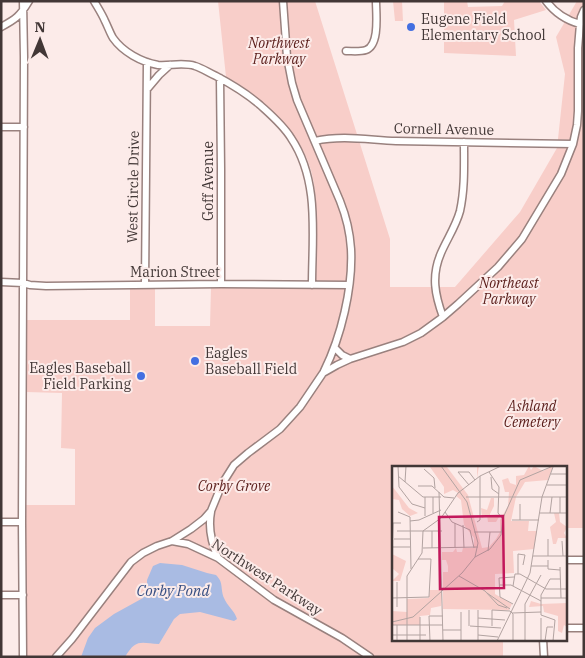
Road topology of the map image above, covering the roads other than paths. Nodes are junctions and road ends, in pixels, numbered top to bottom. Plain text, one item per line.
1 (23, 1) edge
2 (30, 1) edge
3 (94, 1) edge
4 (283, 1) edge
5 (376, 1) edge
6 (546, 1) edge
7 (24, 10) junction
8 (584, 10) edge
9 (580, 24) junction
10 (1, 27) edge
11 (346, 52) dead end
12 (147, 62) junction
13 (171, 65) junction
14 (220, 78) junction
15 (147, 89) junction
16 (1, 127) edge
17 (24, 127) junction
18 (315, 141) junction
19 (464, 142) junction
20 (573, 144) junction
21 (1, 282) edge
22 (23, 283) junction
23 (221, 284) junction
24 (145, 285) junction
25 (312, 285) junction
26 (349, 285) junction
27 (442, 317) junction
28 (335, 348) junction
29 (350, 359) junction
30 (323, 373) junction
31 (211, 511) junction
32 (1, 522) edge
33 (22, 522) junction
34 (172, 541) junction
35 (218, 558) junction
36 (568, 560) edge
37 (584, 560) edge
38 (1, 595) edge
39 (23, 595) junction
40 (568, 628) edge
41 (584, 628) edge
42 (543, 640) edge
43 (23, 657) edge
44 (56, 657) edge
45 (370, 657) edge
46 (544, 657) edge

1 - 7 street
2 - 7 street
3 - 12 street
4 - 18 street
5 - 11 street
6 - 9 street
7 - 10 street
7 - 17 street
8 - 9 street
9 - 20 street
12 - 13 street
12 - 15 street, West Circle Drive
13 - 14 street
13 - 15 street
14 - 23 street, Goff Avenue
14 - 25 street
15 - 24 street, West Circle Drive
16 - 17 street
17 - 22 street
18 - 19 street, Cornell Avenue
18 - 26 street
19 - 20 street, Cornell Avenue
19 - 27 street
20 - 27 street
21 - 22 street, Marion Street
22 - 24 street, Marion Street
22 - 33 street
23 - 24 street, Marion Street
23 - 25 street, Marion Street
25 - 26 street, Marion Street
26 - 28 street
27 - 29 street
28 - 29 street
28 - 30 street
29 - 30 street
30 - 31 street
31 - 34 street
31 - 35 street
32 - 33 street
33 - 39 street
34 - 35 street, Northwest Parkway
34 - 44 street
35 - 45 street, Northwest Parkway
36 - 37 street
38 - 39 street
39 - 43 street
40 - 41 street
42 - 46 street

